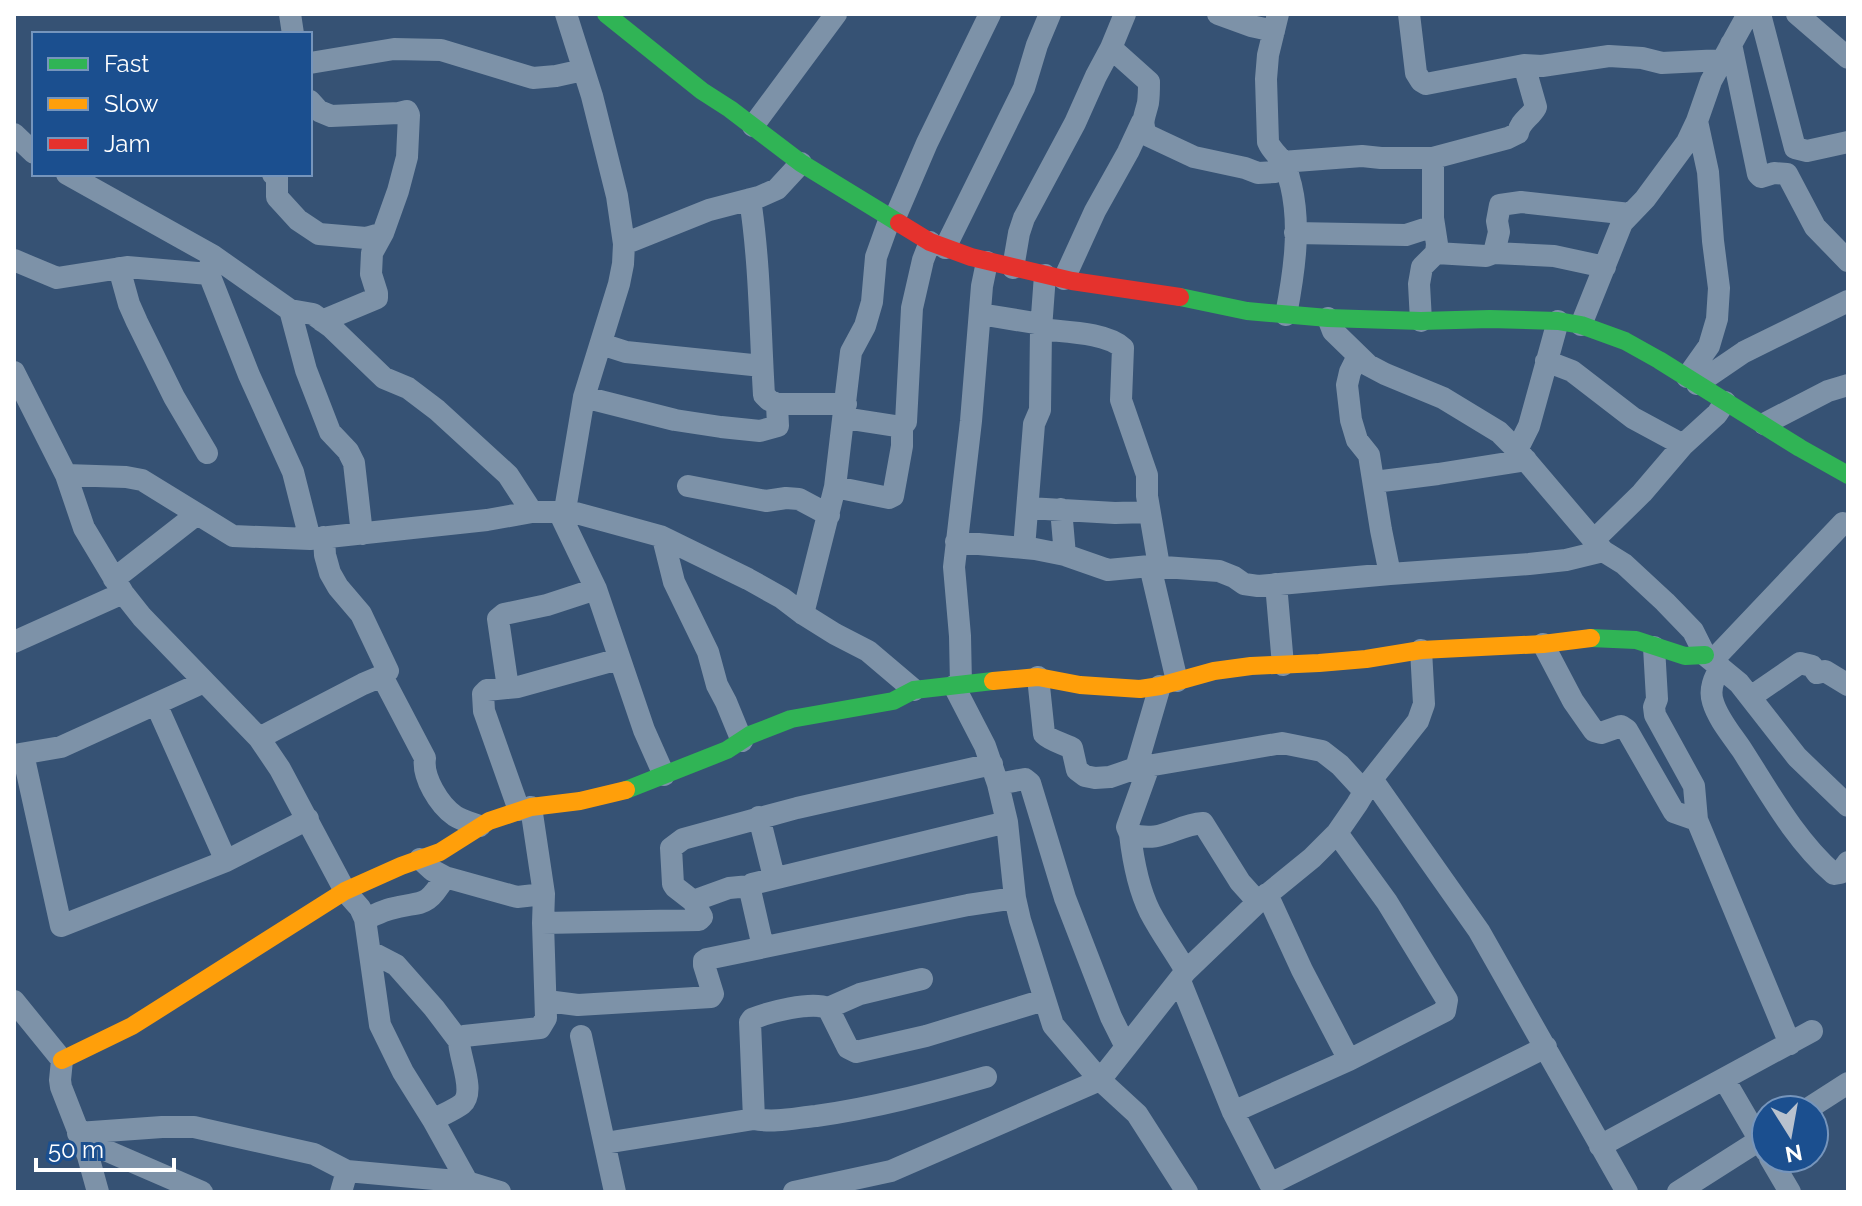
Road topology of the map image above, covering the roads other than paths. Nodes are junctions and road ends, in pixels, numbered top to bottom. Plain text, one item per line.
1 (566, 14) edge
2 (606, 14) edge
3 (836, 14) edge
4 (990, 14) edge
5 (1050, 14) edge
6 (1125, 14) edge
7 (1218, 14) edge
8 (1409, 14) edge
9 (1748, 14) edge
10 (1760, 14) edge
11 (1797, 14) edge
12 (1276, 23) edge
13 (1111, 48) junction
14 (1727, 52) junction
15 (1848, 58) edge
16 (312, 63) edge
17 (1524, 65) junction
18 (583, 70) junction
19 (312, 103) edge
20 (1697, 121) junction
21 (1142, 122) junction
22 (753, 126) junction
23 (21, 133) edge
24 (1848, 142) edge
25 (32, 150) edge
26 (1433, 158) junction
27 (801, 163) junction
28 (1284, 165) junction
29 (70, 176) edge
30 (277, 176) edge
31 (750, 199) junction
32 (1630, 214) junction
33 (892, 219) junction
34 (1434, 226) junction
35 (383, 233) junction
36 (1295, 233) junction
37 (624, 244) junction
38 (937, 245) junction
39 (1436, 253) junction
40 (1494, 253) junction
41 (14, 260) edge
42 (1848, 261) edge
43 (987, 262) junction
44 (210, 265) junction
45 (1605, 267) junction
46 (119, 268) junction
47 (1013, 268) junction
48 (1054, 277) junction
49 (1848, 301) edge
50 (290, 310) junction
51 (980, 314) junction
52 (1286, 315) junction
53 (1328, 318) junction
54 (322, 321) junction
55 (1421, 321) junction
56 (1558, 321) junction
57 (1581, 325) junction
58 (1041, 326) junction
59 (601, 344) junction
60 (1358, 356) junction
61 (1546, 361) junction
62 (762, 366) junction
63 (14, 372) edge
64 (1692, 381) junction
65 (1848, 385) edge
66 (584, 397) junction
67 (1725, 402) junction
68 (777, 404) junction
69 (845, 411) junction
70 (1764, 424) junction
71 (902, 427) junction
72 (1683, 445) junction
73 (207, 453) dead end
74 (1522, 455) junction
75 (66, 475) junction
76 (1848, 475) edge
77 (1374, 482) junction
78 (688, 486) dead end
79 (835, 487) junction
80 (1028, 508) junction
81 (1061, 509) junction
82 (562, 511) junction
83 (532, 512) junction
84 (1149, 512) junction
85 (197, 514) junction
86 (829, 515) junction
87 (1843, 523) dead end
88 (362, 534) junction
89 (317, 538) junction
90 (663, 538) junction
91 (956, 542) junction
92 (1598, 545) junction
93 (1024, 548) junction
94 (1065, 555) junction
95 (1154, 566) junction
96 (1390, 574) junction
97 (1276, 584) junction
98 (118, 586) junction
99 (596, 589) junction
100 (803, 614) junction
101 (14, 642) edge
102 (1543, 644) junction
103 (1654, 647) junction
104 (1421, 650) junction
105 (619, 659) junction
106 (1713, 661) junction
107 (1283, 665) junction
108 (382, 676) junction
109 (1038, 677) junction
110 (204, 682) junction
111 (1168, 684) junction
112 (958, 685) junction
113 (1848, 685) edge
114 (508, 688) junction
115 (914, 690) junction
116 (1752, 696) junction
117 (156, 704) junction
118 (259, 738) junction
119 (742, 741) junction
120 (19, 754) edge
121 (1142, 767) junction
122 (995, 774) junction
123 (664, 775) junction
124 (1368, 785) junction
125 (1848, 806) edge
126 (525, 808) junction
127 (759, 817) junction
128 (308, 819) junction
129 (1697, 820) junction
130 (1007, 822) junction
131 (480, 826) junction
132 (1337, 833) junction
133 (1130, 834) junction
134 (420, 859) junction
135 (226, 861) junction
136 (1848, 862) edge
137 (445, 877) junction
138 (774, 877) junction
139 (750, 886) junction
140 (345, 891) junction
141 (544, 894) junction
142 (1015, 898) junction
143 (1262, 898) junction
144 (693, 901) junction
145 (365, 919) junction
146 (543, 923) junction
147 (763, 947) junction
148 (371, 952) junction
149 (1183, 976) junction
150 (922, 979) dead end
151 (1044, 1000) junction
152 (14, 1001) edge
153 (547, 1001) junction
154 (828, 1008) junction
155 (1812, 1031) dead end
156 (581, 1036) dead end
157 (459, 1041) junction
158 (1790, 1044) junction
159 (1126, 1047) junction
160 (1546, 1047) junction
161 (62, 1060) junction
162 (1349, 1060) junction
163 (986, 1077) dead end
164 (1724, 1079) junction
165 (1100, 1080) junction
166 (1848, 1083) edge
167 (1830, 1095) edge
168 (1233, 1112) junction
169 (754, 1119) junction
170 (433, 1120) junction
171 (1750, 1121) edge
172 (81, 1139) junction
173 (605, 1143) junction
174 (1600, 1146) junction
175 (1750, 1156) edge
176 (1780, 1174) edge
177 (344, 1182) edge
178 (1706, 1185) edge
179 (470, 1187) edge
180 (98, 1192) edge
181 (202, 1192) edge
182 (500, 1192) edge
183 (615, 1192) edge
184 (794, 1192) edge
185 (1187, 1192) edge
186 (1627, 1192) edge
187 (1678, 1192) edge
188 (1790, 1192) edge

1 - 18 street
2 - 22 street
3 - 22 street
4 - 33 street
5 - 38 street
6 - 13 street
7 - 12 street
8 - 17 street
9 - 14 street
10 - 24 street
11 - 15 street
12 - 28 street
13 - 21 street
13 - 47 street
14 - 17 street
14 - 20 street
14 - 42 street
16 - 18 street
17 - 26 street
18 - 37 street
19 - 35 street
20 - 32 street
20 - 64 street
21 - 28 street
21 - 48 street
22 - 27 street
23 - 25 street
26 - 28 street
26 - 34 street
27 - 31 street
27 - 33 street
28 - 36 street
29 - 44 street
30 - 35 street
31 - 37 street
31 - 62 street
32 - 40 street
32 - 45 street
33 - 38 street
33 - 69 street
34 - 36 street
34 - 39 street
35 - 54 street
36 - 52 street
37 - 59 street
38 - 43 street
38 - 71 street
39 - 40 street
39 - 55 street
40 - 45 street
41 - 46 street
43 - 47 street
43 - 51 street
44 - 46 street
44 - 50 street
44 - 89 street
45 - 57 street
46 - 73 street
47 - 48 street
48 - 52 street
48 - 58 street
49 - 64 street
50 - 54 street
50 - 88 street
51 - 58 street
51 - 91 street
52 - 53 street
53 - 55 street
53 - 60 street
54 - 83 street
55 - 56 street
56 - 57 street
56 - 61 street
57 - 64 street
58 - 80 street
58 - 84 street
59 - 62 street
59 - 66 street
60 - 74 street
60 - 77 street
61 - 72 street
61 - 74 street
62 - 68 street
63 - 75 street
64 - 67 street
65 - 70 street
66 - 68 street
66 - 82 street
67 - 70 street
67 - 72 street
68 - 69 street
69 - 71 street
69 - 79 street
70 - 76 street
71 - 79 street
72 - 92 street
74 - 77 street
74 - 92 street
75 - 85 street
75 - 98 street
77 - 96 street
78 - 86 street
79 - 86 street
80 - 81 street
80 - 93 street
81 - 84 street
81 - 94 street
82 - 83 street
82 - 90 street
82 - 99 street
83 - 88 street
84 - 95 street
85 - 89 street
85 - 98 street
86 - 100 street
87 - 106 street
88 - 89 street
89 - 108 street
90 - 100 street
90 - 119 street
91 - 93 street
91 - 112 street
92 - 96 street
92 - 106 street
93 - 94 street
94 - 95 street
95 - 97 street
95 - 111 street
96 - 97 street
97 - 107 street
98 - 101 street
98 - 110 street
99 - 105 street
99 - 114 street
100 - 115 street
102 - 103 street
102 - 104 street
102 - 129 street
103 - 106 street
103 - 129 street
104 - 107 street
104 - 124 street
105 - 114 street
105 - 123 street
106 - 116 street
106 - 136 street
107 - 111 street
108 - 118 street
108 - 131 street
109 - 111 street
109 - 112 street
109 - 121 street
110 - 117 street
110 - 118 street
111 - 121 street
112 - 115 street
112 - 122 street
113 - 116 street
114 - 126 street
115 - 119 street
116 - 125 street
117 - 120 street
117 - 135 street
118 - 128 street
119 - 123 street
120 - 135 street
121 - 124 street
121 - 133 street
122 - 127 street
122 - 130 street
122 - 159 street
123 - 126 street
124 - 132 street
124 - 160 street
126 - 131 street
126 - 141 street
127 - 138 street
127 - 144 street
128 - 135 street
128 - 140 street
129 - 158 street
130 - 138 street
130 - 142 street
131 - 134 street
132 - 143 street
132 - 162 street
133 - 143 street
133 - 149 street
134 - 137 street
134 - 140 street
137 - 141 street
137 - 145 street
138 - 139 street
139 - 144 street
139 - 147 street
140 - 145 street
140 - 161 street
141 - 146 street
142 - 147 street
142 - 151 street
143 - 149 street
143 - 162 street
144 - 146 street
145 - 148 street
146 - 153 street
147 - 153 street
148 - 157 street
148 - 170 street
149 - 159 street
149 - 168 street
150 - 154 street
151 - 154 street
151 - 165 street
152 - 161 street
153 - 157 street
154 - 169 street
155 - 158 street
156 - 173 street
157 - 170 street
158 - 164 street
159 - 165 street
160 - 168 street
160 - 174 street
161 - 172 street
162 - 168 street
163 - 169 street
164 - 171 street
164 - 174 street
165 - 184 street
165 - 185 street
166 - 167 street
169 - 173 street
170 - 179 street
172 - 177 street
172 - 180 street
172 - 181 street
173 - 183 street
174 - 186 street
175 - 178 street
176 - 188 street
177 - 179 street
178 - 187 street
179 - 182 street

